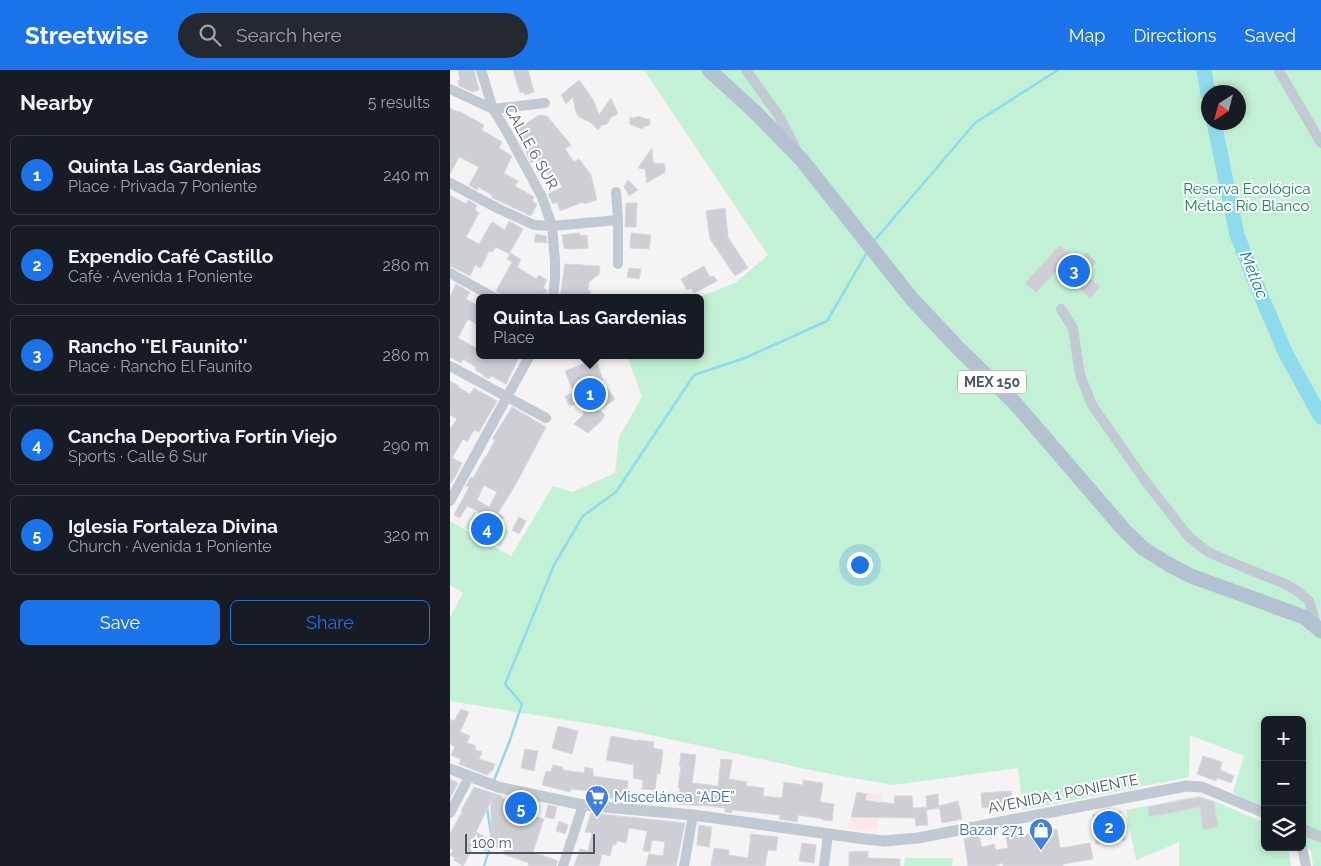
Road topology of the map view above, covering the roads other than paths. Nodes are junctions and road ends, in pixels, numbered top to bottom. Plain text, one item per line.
1 (482, 70) edge
2 (708, 70) edge
3 (746, 70) edge
4 (1278, 71) edge
5 (450, 89) edge
6 (545, 103) dead end
7 (493, 109) junction
8 (1321, 143) edge
9 (801, 159) junction
10 (450, 183) edge
11 (616, 192) dead end
12 (618, 220) junction
13 (552, 226) junction
14 (618, 264) dead end
15 (450, 273) edge
16 (488, 294) edge
17 (553, 294) edge
18 (1061, 309) dead end
19 (528, 359) edge
20 (450, 366) edge
21 (506, 397) junction
22 (546, 418) dead end
23 (450, 501) edge
24 (1319, 630) edge
25 (450, 769) edge
26 (470, 777) junction
27 (583, 805) junction
28 (1261, 811) edge
29 (450, 812) edge
30 (693, 815) junction
31 (1306, 831) edge
32 (828, 834) junction
33 (1321, 837) edge
34 (1303, 851) edge
35 (563, 866) edge
36 (684, 866) edge
37 (824, 866) edge
38 (1306, 866) edge

1 - 7 street, CALLE 6 SUR
2 - 9 main road, MEX 150
3 - 9 street
4 - 8 street
5 - 7 street
6 - 7 street
7 - 13 street, CALLE 6 SUR
9 - 24 main road, MEX 150
10 - 13 street
11 - 12 street
12 - 13 street
12 - 14 street
13 - 17 street, CALLE 6 SUR
15 - 16 street
18 - 24 street
19 - 21 street
20 - 21 street
21 - 22 street
21 - 23 street
25 - 26 street, AVENIDA 1 PONIENTE
26 - 27 street, AVENIDA 1 PONIENTE
26 - 29 street
27 - 30 street, AVENIDA 1 PONIENTE
27 - 35 street
28 - 32 street, AVENIDA 1 PONIENTE
30 - 32 street, AVENIDA 1 PONIENTE
30 - 36 street
31 - 33 street
32 - 37 street
34 - 38 street

